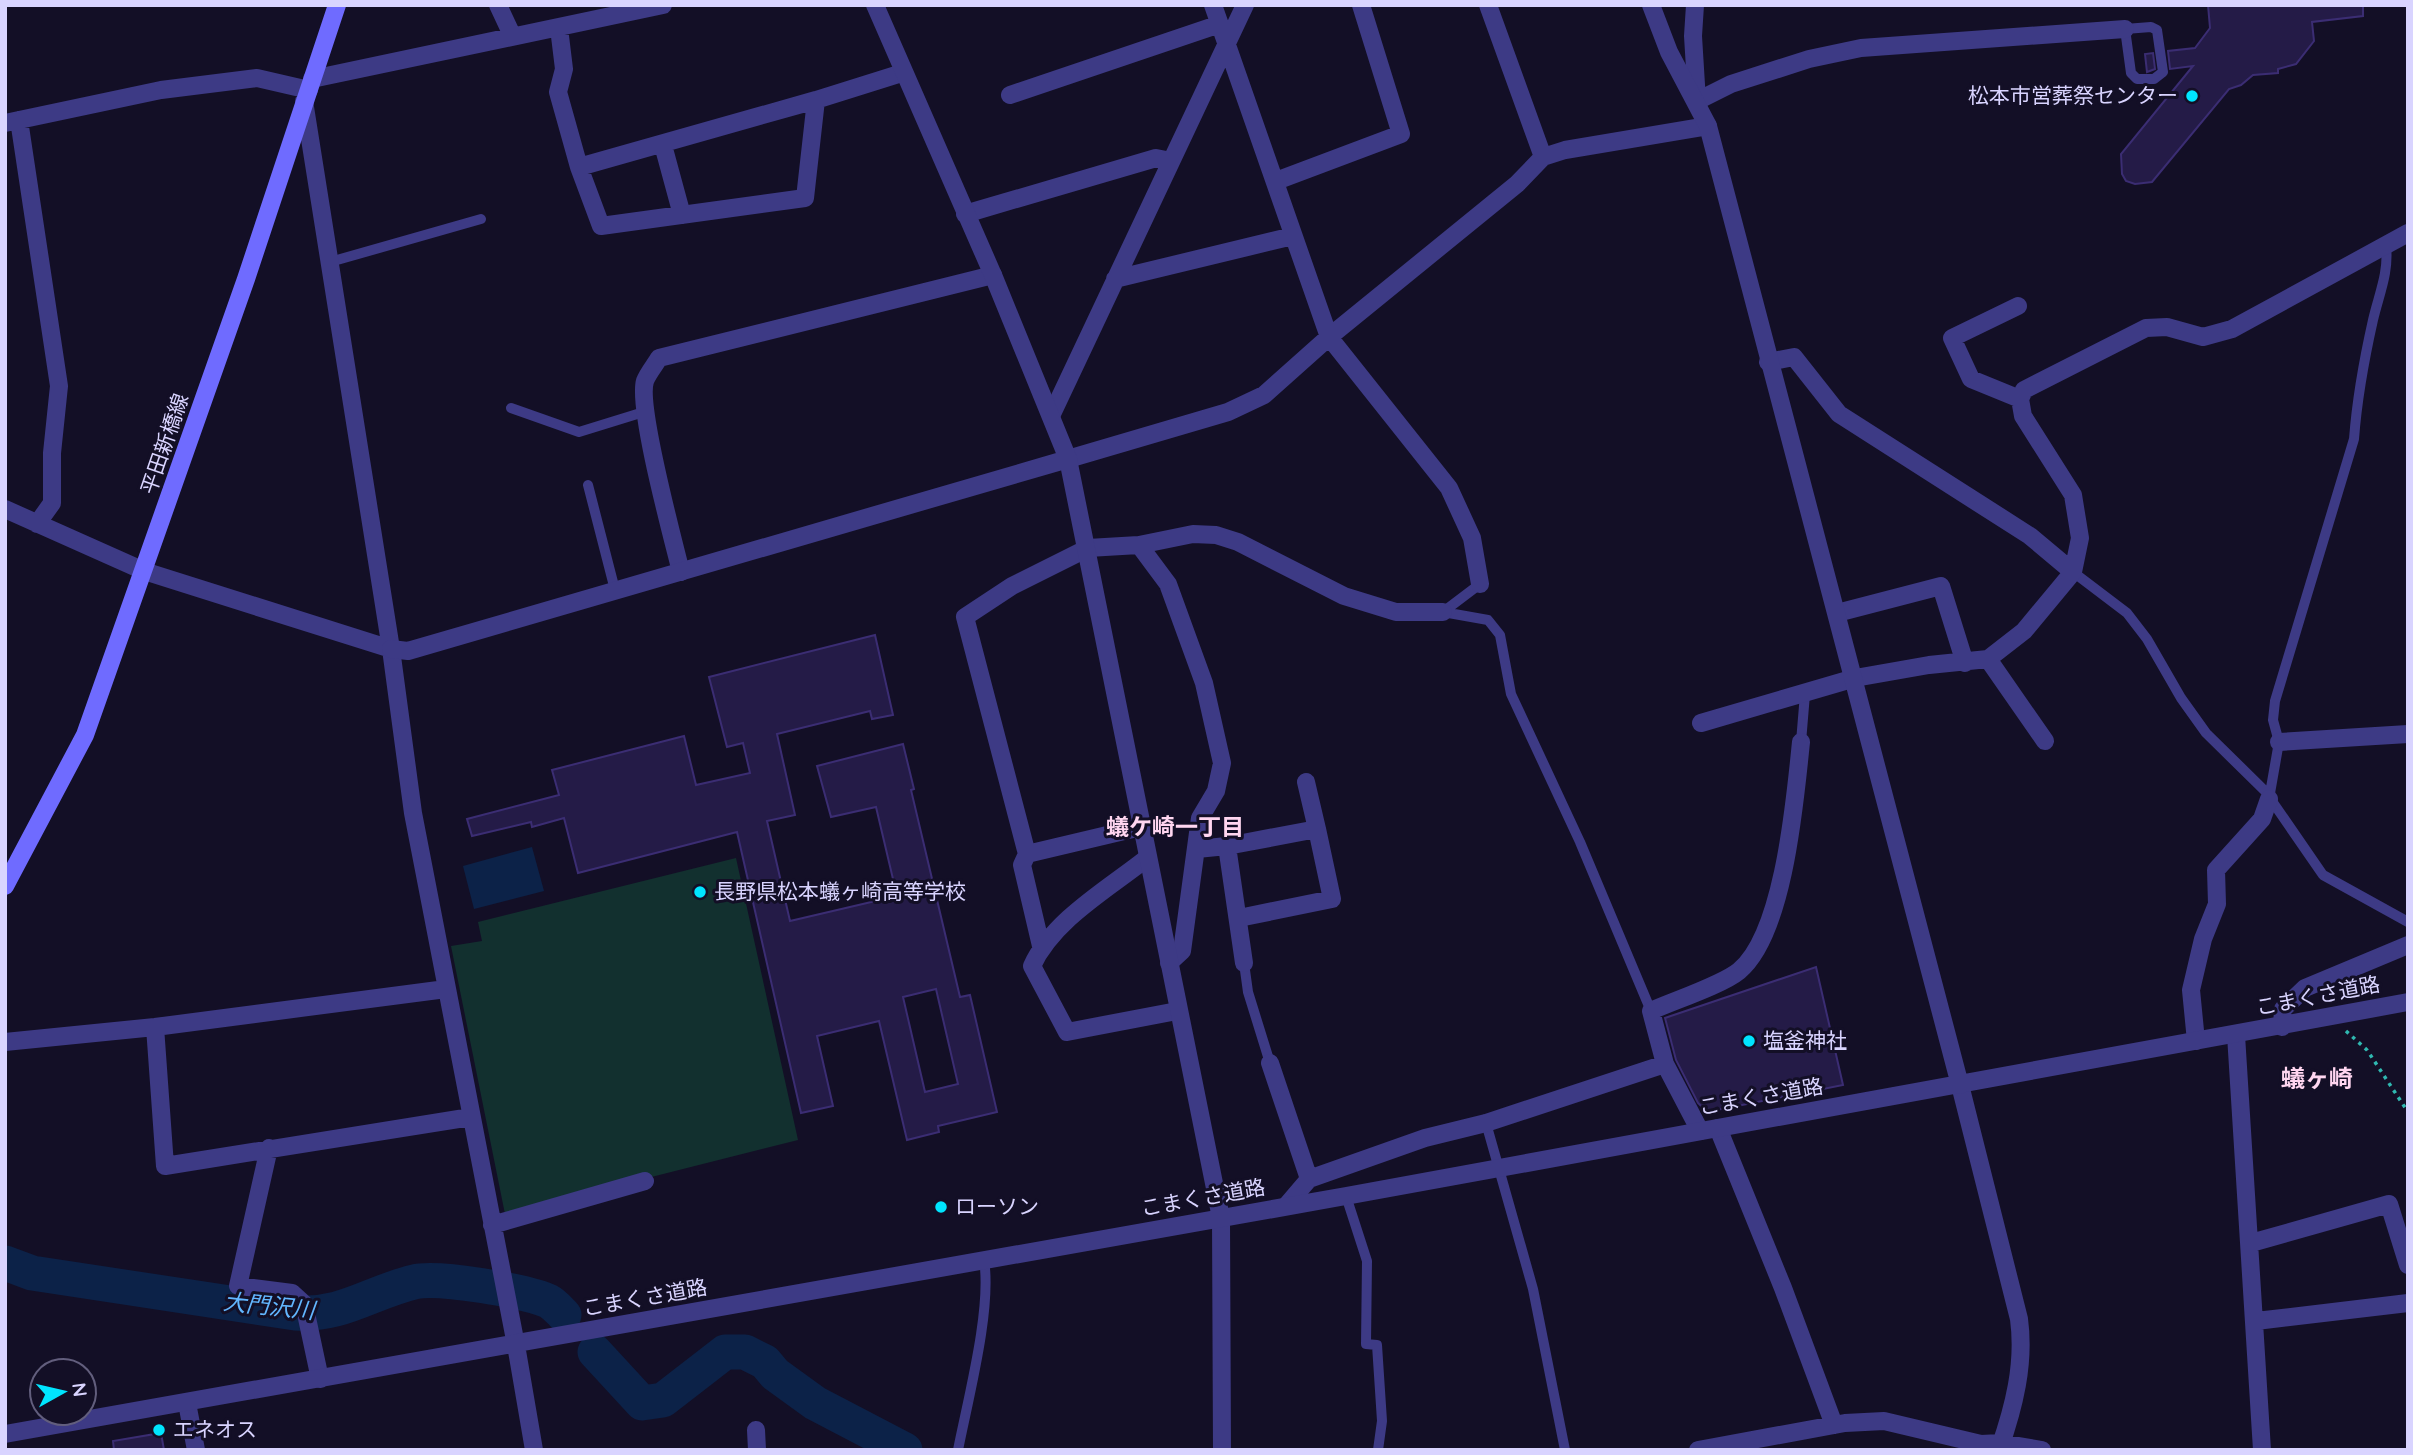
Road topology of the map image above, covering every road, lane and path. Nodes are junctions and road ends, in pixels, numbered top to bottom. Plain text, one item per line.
1 (337, 5) edge
2 (498, 5) edge
3 (663, 5) edge
4 (874, 5) edge
5 (1213, 5) edge
6 (1245, 5) edge
7 (1361, 5) edge
8 (1488, 5) edge
9 (1651, 5) edge
10 (1695, 5) edge
11 (1220, 24) junction
12 (559, 28) junction
13 (2125, 29) junction
14 (512, 35) junction
15 (1227, 43) junction
16 (902, 73) junction
17 (308, 90) junction
18 (1010, 95) dead end
19 (816, 100) junction
20 (1697, 101) junction
21 (12, 121) edge
22 (1708, 126) junction
23 (663, 145) junction
24 (1543, 157) junction
25 (1171, 161) junction
26 (579, 167) junction
27 (1276, 181) junction
28 (965, 214) junction
29 (682, 215) junction
30 (481, 219) dead end
31 (2408, 233) edge
32 (1293, 236) junction
33 (2386, 246) junction
34 (330, 262) junction
35 (993, 275) junction
36 (1115, 279) junction
37 (2018, 306) dead end
38 (1329, 337) junction
39 (1768, 362) junction
40 (2020, 399) junction
41 (511, 408) dead end
42 (646, 411) junction
43 (1052, 414) junction
44 (1068, 459) junction
45 (588, 485) dead end
46 (5, 509) edge
47 (37, 524) junction
48 (1139, 545) junction
49 (1088, 548) junction
50 (144, 571) junction
51 (681, 572) junction
52 (2073, 572) junction
53 (1480, 584) joint
54 (615, 590) junction
55 (1443, 612) junction
56 (1838, 613) junction
57 (391, 649) junction
58 (1988, 659) junction
59 (1965, 663) junction
60 (1855, 678) junction
61 (1805, 694) junction
62 (1701, 723) dead end
63 (2408, 734) edge
64 (2045, 741) dead end
65 (2279, 741) junction
66 (1801, 742) joint
67 (1306, 782) dead end
68 (2269, 799) junction
69 (1141, 827) junction
70 (1317, 829) junction
71 (1227, 846) junction
72 (1197, 849) junction
73 (1027, 854) junction
74 (1147, 858) junction
75 (5, 886) edge
76 (1239, 918) junction
77 (2408, 922) edge
78 (2408, 945) edge
79 (1041, 946) junction
80 (1169, 963) junction
81 (1244, 963) joint
82 (446, 989) junction
83 (2408, 1002) edge
84 (1177, 1011) junction
85 (1651, 1011) junction
86 (2340, 1026) dead end
87 (155, 1027) junction
88 (2281, 1027) junction
89 (2236, 1035) junction
90 (2196, 1041) junction
91 (5, 1042) edge
92 (1269, 1063) joint
93 (1665, 1064) junction
94 (1960, 1085) junction
95 (2408, 1112) edge
96 (471, 1118) junction
97 (1486, 1123) junction
98 (1718, 1128) junction
99 (1700, 1131) junction
100 (268, 1148) junction
101 (1500, 1167) junction
102 (1309, 1179) junction
103 (645, 1181) dead end
104 (1346, 1196) junction
105 (1286, 1206) junction
106 (1221, 1217) junction
107 (492, 1225) junction
108 (2250, 1243) junction
109 (984, 1261) junction
110 (2408, 1265) edge
111 (2408, 1303) edge
112 (2256, 1321) junction
113 (516, 1345) junction
114 (320, 1379) junction
115 (187, 1403) junction
116 (1834, 1425) junction
117 (756, 1430) dead end
118 (5, 1434) edge
119 (2000, 1446) edge
120 (196, 1450) edge
121 (534, 1450) edge
122 (757, 1450) edge
123 (958, 1450) edge
124 (1222, 1450) edge
125 (1378, 1450) edge
126 (1565, 1450) edge
127 (1698, 1450) edge
128 (2042, 1450) edge
129 (2262, 1450) edge

1 - 17 main road, 平田新橋線
2 - 14 street
3 - 12 street
4 - 16 street
5 - 11 street
6 - 15 street
7 - 27 street
8 - 24 street
9 - 20 street
10 - 20 street
11 - 15 street
11 - 18 street
12 - 14 street
12 - 26 street
13 - 13 lane
13 - 20 street
14 - 17 street
15 - 25 street
15 - 27 street
16 - 19 street
16 - 28 street
17 - 21 street
17 - 34 street
17 - 50 main road, 平田新橋線
19 - 23 street
19 - 29 street
20 - 22 street
21 - 47 street
22 - 24 street
22 - 39 street
23 - 26 street
23 - 29 street
24 - 38 street
25 - 28 street
25 - 36 street
26 - 29 street
27 - 32 street
28 - 35 street
30 - 34 lane
31 - 33 street
32 - 36 street
32 - 38 street
33 - 40 street
33 - 65 lane
34 - 57 street
35 - 42 street
35 - 43 street
36 - 43 street
37 - 40 street
38 - 44 street
38 - 53 street
39 - 52 street
39 - 56 street
40 - 52 street
41 - 42 lane
42 - 51 street
43 - 44 street
44 - 49 street
44 - 51 street
45 - 54 lane
46 - 47 street
47 - 50 street
48 - 49 street
48 - 55 street
48 - 72 street
49 - 69 street
49 - 73 street
50 - 57 street
50 - 75 main road, 平田新橋線
51 - 54 street
52 - 58 street
52 - 68 lane
53 - 55 lane
54 - 57 street
55 - 85 lane
56 - 59 street
56 - 60 street
57 - 82 street
58 - 59 street
58 - 64 street
59 - 60 street
60 - 61 street
60 - 94 street
61 - 62 street
61 - 66 lane
63 - 65 street
65 - 68 lane
66 - 85 street
67 - 70 street
68 - 77 lane
68 - 90 street
69 - 73 street
69 - 74 street
70 - 71 street
70 - 76 street
71 - 72 street
71 - 76 street
72 - 80 street
73 - 79 street
74 - 79 street
74 - 80 street
76 - 81 street
78 - 88 street
79 - 84 street
80 - 84 street
81 - 92 lane
82 - 87 street
82 - 96 street
83 - 88 street, こまくさ道路
84 - 106 street
85 - 93 street
86 - 95 path
87 - 91 street
87 - 100 street
88 - 89 street, こまくさ道路
89 - 90 street, こまくさ道路
89 - 108 street
90 - 94 street, こまくさ道路
92 - 102 street
93 - 97 street
93 - 99 street
94 - 98 street, こまくさ道路
94 - 119 street
96 - 100 street
96 - 107 street
97 - 101 lane
97 - 102 street
98 - 99 street, こまくさ道路
98 - 116 street
99 - 101 street, こまくさ道路
100 - 114 street
101 - 104 street, こまくさ道路
101 - 126 lane
102 - 105 street
103 - 107 street
104 - 105 street, こまくさ道路
104 - 125 lane
105 - 106 street, こまくさ道路
106 - 109 street, こまくさ道路
106 - 124 street
107 - 113 street
108 - 110 street
108 - 112 street
109 - 113 street, こまくさ道路
109 - 123 lane
111 - 112 street
112 - 129 street
113 - 114 street, こまくさ道路
113 - 121 street
114 - 115 street, こまくさ道路
115 - 118 street, こまくさ道路
115 - 120 street
116 - 119 street
116 - 127 street
117 - 122 street
119 - 128 street

